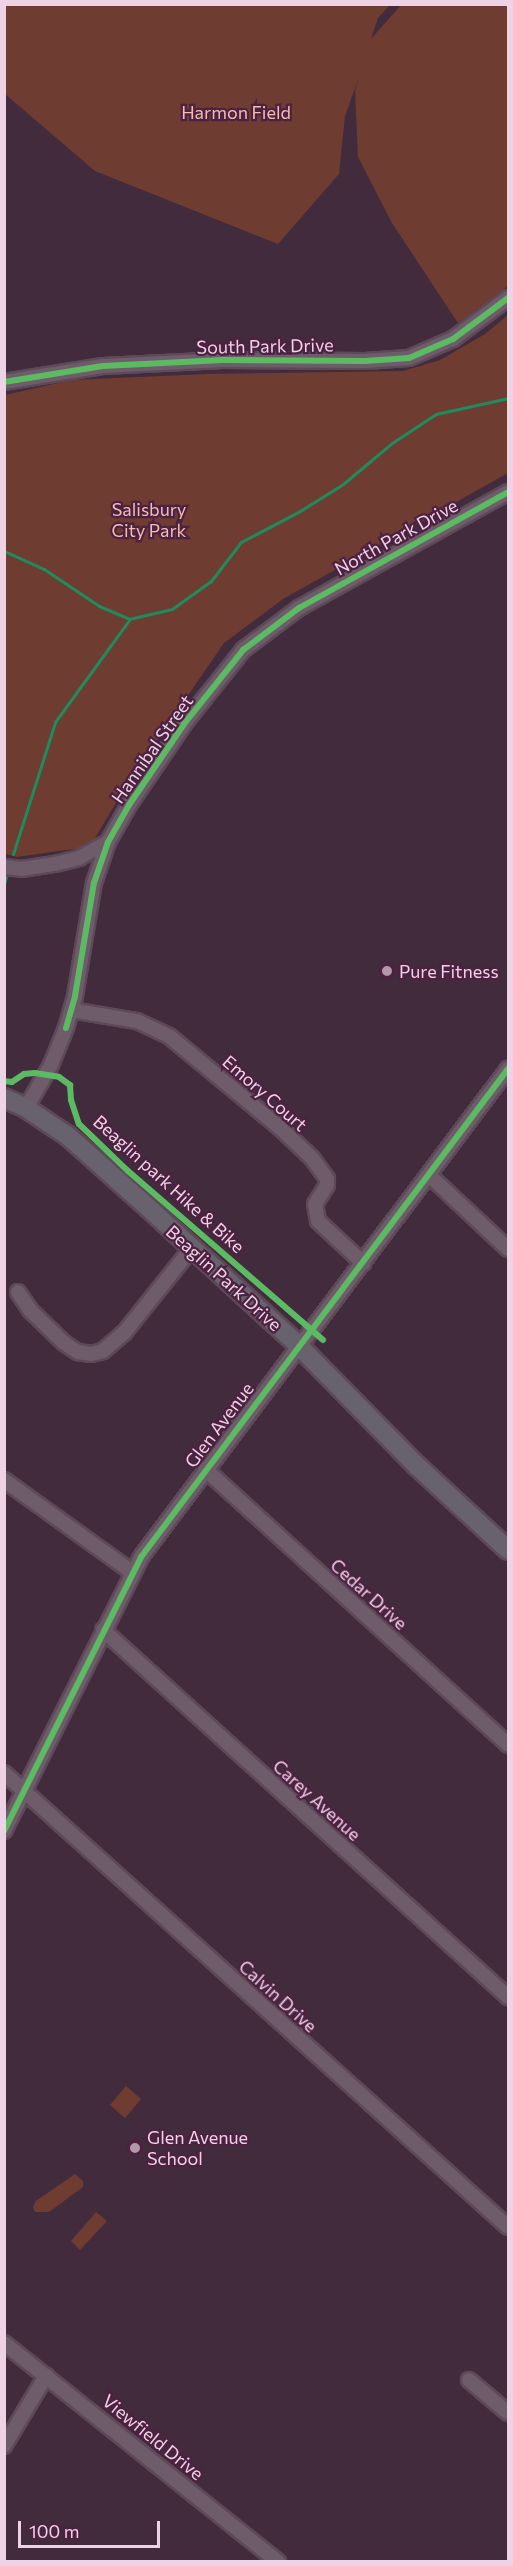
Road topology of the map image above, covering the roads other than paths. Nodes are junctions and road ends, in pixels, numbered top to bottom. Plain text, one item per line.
1 (508, 298) edge
2 (4, 382) edge
3 (508, 492) edge
4 (299, 608) joint
5 (108, 842) junction
6 (4, 867) edge
7 (71, 1010) junction
8 (508, 1069) edge
9 (4, 1098) edge
10 (26, 1108) junction
11 (429, 1175) junction
12 (191, 1249) junction
13 (508, 1249) edge
14 (363, 1263) junction
15 (18, 1292) dead end
16 (299, 1346) junction
17 (205, 1469) junction
18 (4, 1480) edge
19 (508, 1550) edge
20 (132, 1572) junction
21 (103, 1630) junction
22 (508, 1745) edge
23 (4, 1773) edge
24 (24, 1791) junction
25 (4, 1831) edge
26 (508, 1997) edge
27 (508, 2227) edge
28 (4, 2343) edge
29 (46, 2376) junction
30 (469, 2380) dead end
31 (508, 2413) edge
32 (4, 2446) edge
33 (278, 2562) edge

1 - 2 street, South Park Drive
3 - 4 street, North Park Drive
4 - 5 street, Hannibal Street
5 - 6 street
5 - 7 street, Hannibal Street
7 - 10 street, Hannibal Street
7 - 14 street, Emory Court
8 - 11 street, Glen Avenue
9 - 10 main road, Beaglin Park Drive
10 - 12 main road, Beaglin Park Drive
11 - 13 street
11 - 14 street, Glen Avenue
12 - 15 street
12 - 16 main road, Beaglin Park Drive
14 - 16 street, Glen Avenue
16 - 17 street, Glen Avenue
16 - 19 main road, Beaglin Park Drive
17 - 20 street, Glen Avenue
17 - 22 street, Cedar Drive
18 - 20 street
20 - 21 street, Glen Avenue
21 - 24 street, Glen Avenue
21 - 26 street, Carey Avenue
23 - 24 street, Calvin Drive
24 - 25 street, Glen Avenue
24 - 27 street, Calvin Drive
28 - 29 street, Viewfield Drive
29 - 32 street
29 - 33 street, Viewfield Drive
30 - 31 street

